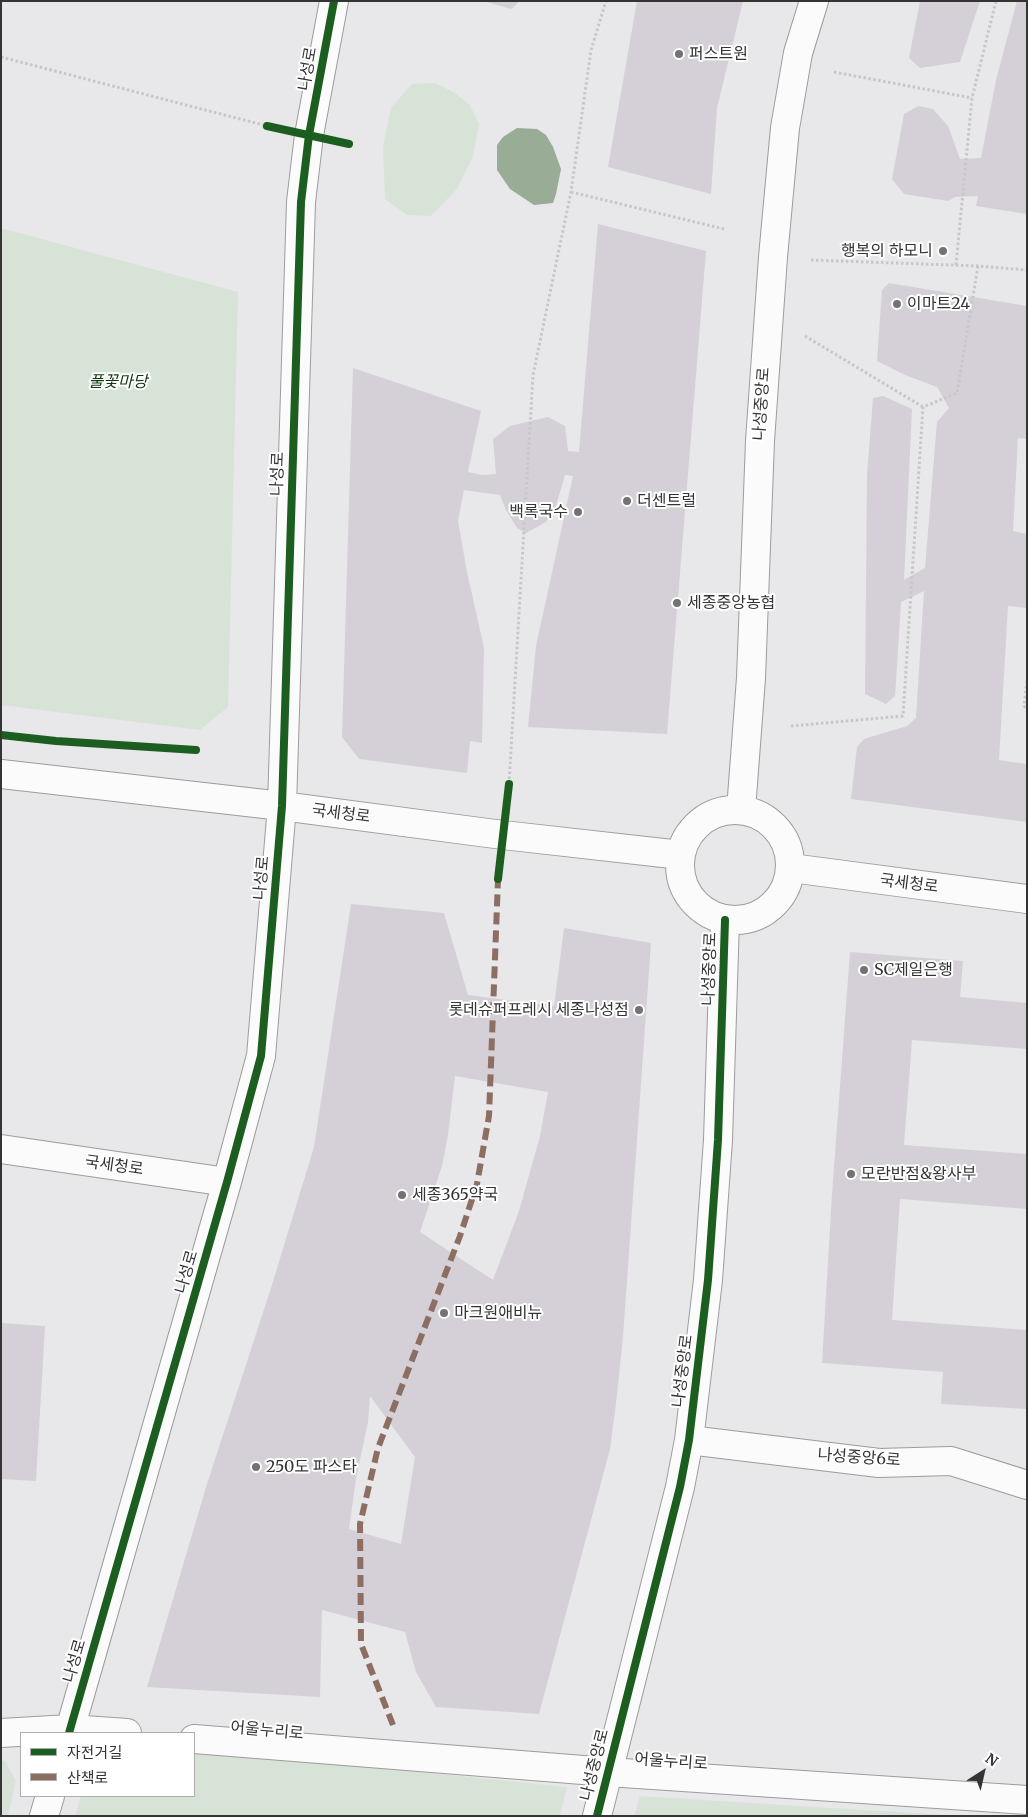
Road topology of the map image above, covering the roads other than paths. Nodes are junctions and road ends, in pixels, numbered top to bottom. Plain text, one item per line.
1 (334, 1) edge
2 (814, 1) edge
3 (1, 774) edge
4 (282, 806) junction
5 (741, 810) junction
6 (681, 855) junction
7 (791, 868) junction
8 (1027, 899) edge
9 (725, 920) junction
10 (1, 1149) edge
11 (227, 1182) junction
12 (689, 1440) junction
13 (1027, 1485) edge
14 (69, 1731) edge
15 (20, 1732) edge
16 (35, 1732) edge
17 (98, 1732) edge
18 (1, 1733) edge
19 (195, 1739) edge
20 (608, 1772) junction
21 (50, 1797) edge
22 (1027, 1800) edge
23 (44, 1816) edge
24 (597, 1816) edge

1 - 4 street, 나성로
2 - 5 street, 나성중앙로
3 - 4 street, 국세청로
4 - 6 street, 국세청로
4 - 11 street, 나성로
5 - 6 street
5 - 7 street
6 - 9 street
7 - 8 street, 국세청로
7 - 9 street
9 - 12 street, 나성중앙로
10 - 11 street, 국세청로
11 - 14 street, 나성로
12 - 13 street, 나성중앙6로
12 - 20 street, 나성중앙로
14 - 16 street
14 - 17 street
15 - 18 street
19 - 20 street, 어울누리로
20 - 22 street, 어울누리로
20 - 24 street, 나성중앙로
21 - 23 street

